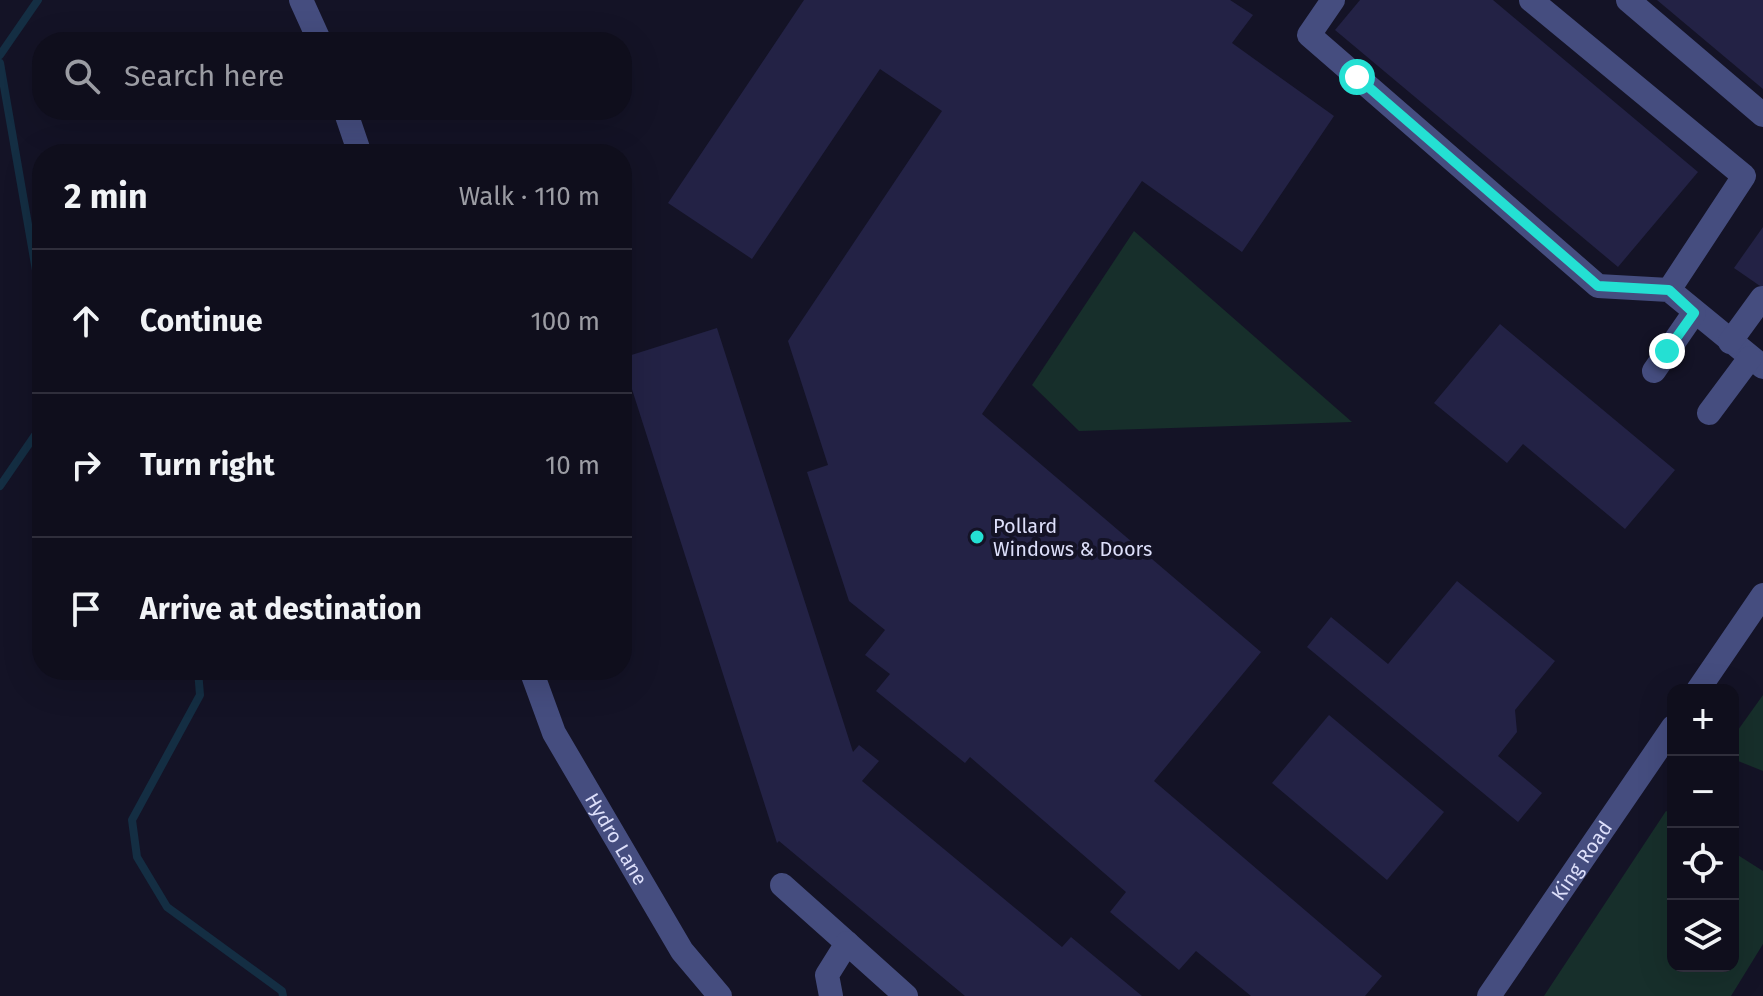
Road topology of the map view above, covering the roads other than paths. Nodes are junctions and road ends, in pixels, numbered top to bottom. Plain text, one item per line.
1 (301, 0) edge
2 (1333, 0) edge
3 (1531, 0) edge
4 (1628, 0) edge
5 (315, 32) edge
6 (1763, 115) edge
7 (348, 120) edge
8 (357, 144) edge
9 (1669, 290) junction
10 (1762, 298) edge
11 (1694, 313) junction
12 (1730, 342) junction
13 (1756, 362) edge
14 (1654, 371) dead end
15 (1709, 413) dead end
16 (1763, 595) edge
17 (535, 680) edge
18 (1702, 684) edge
19 (1667, 736) edge
20 (782, 885) dead end
21 (847, 943) junction
22 (720, 996) edge
23 (831, 996) edge
24 (906, 996) edge
25 (1489, 996) edge

1 - 5 street
2 - 9 street
3 - 9 street
4 - 6 street
7 - 8 street
9 - 11 street
10 - 12 street
11 - 12 street
11 - 14 street
12 - 13 street
13 - 15 street
16 - 18 street
17 - 22 street, Hydro Lane
19 - 25 street, King Road
20 - 21 street
21 - 23 street
21 - 24 street

